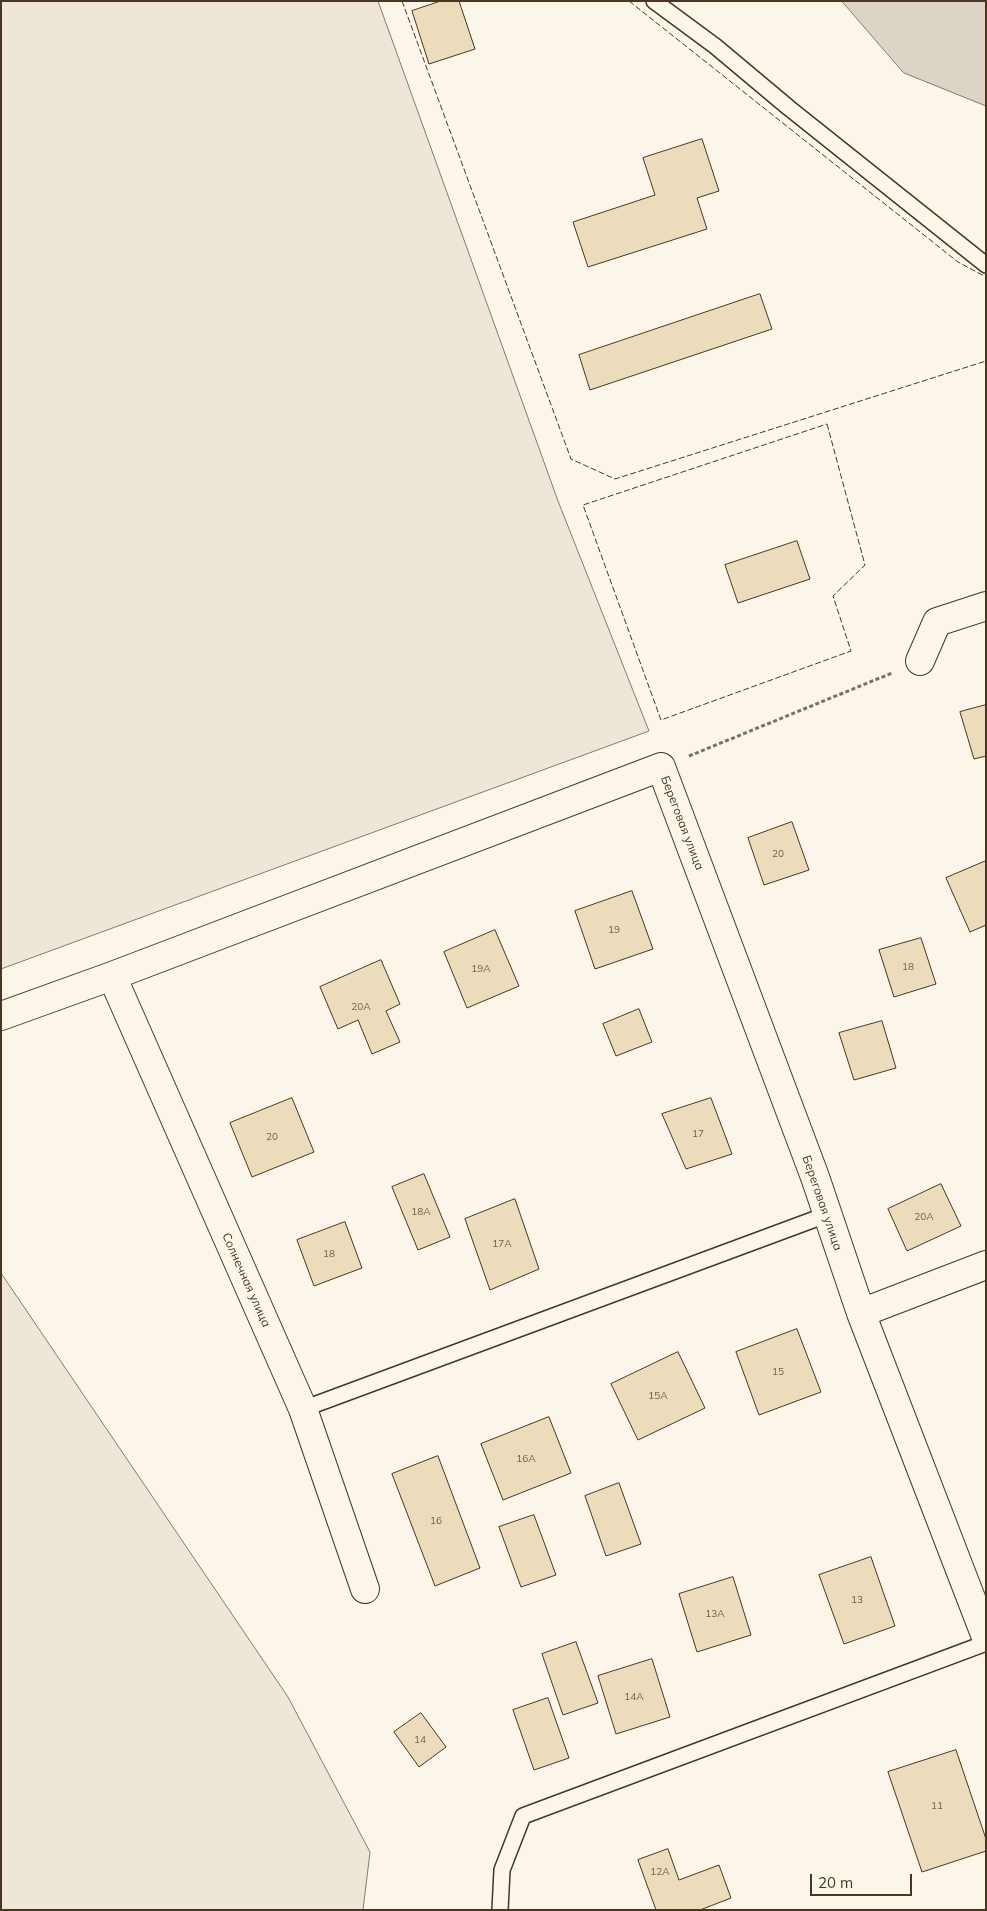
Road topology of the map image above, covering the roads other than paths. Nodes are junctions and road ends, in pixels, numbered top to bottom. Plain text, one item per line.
1 (654, 1) edge
2 (986, 265) edge
3 (986, 606) edge
4 (920, 661) road end
5 (112, 976) junction
6 (1, 1016) edge
7 (826, 1215) junction
8 (986, 1265) edge
9 (861, 1313) junction
10 (303, 1409) junction
11 (365, 1589) dead end
12 (986, 1638) edge
13 (986, 1644) edge
14 (500, 1910) edge

1 - 2 lane
3 - 4 street
5 - 6 street
5 - 7 street, Береговая улица
5 - 10 street, Солнечная улица
7 - 9 street, Береговая улица
7 - 10 lane
8 - 9 street
9 - 12 street, Береговая улица
10 - 11 street, Солнечная улица
13 - 14 lane

